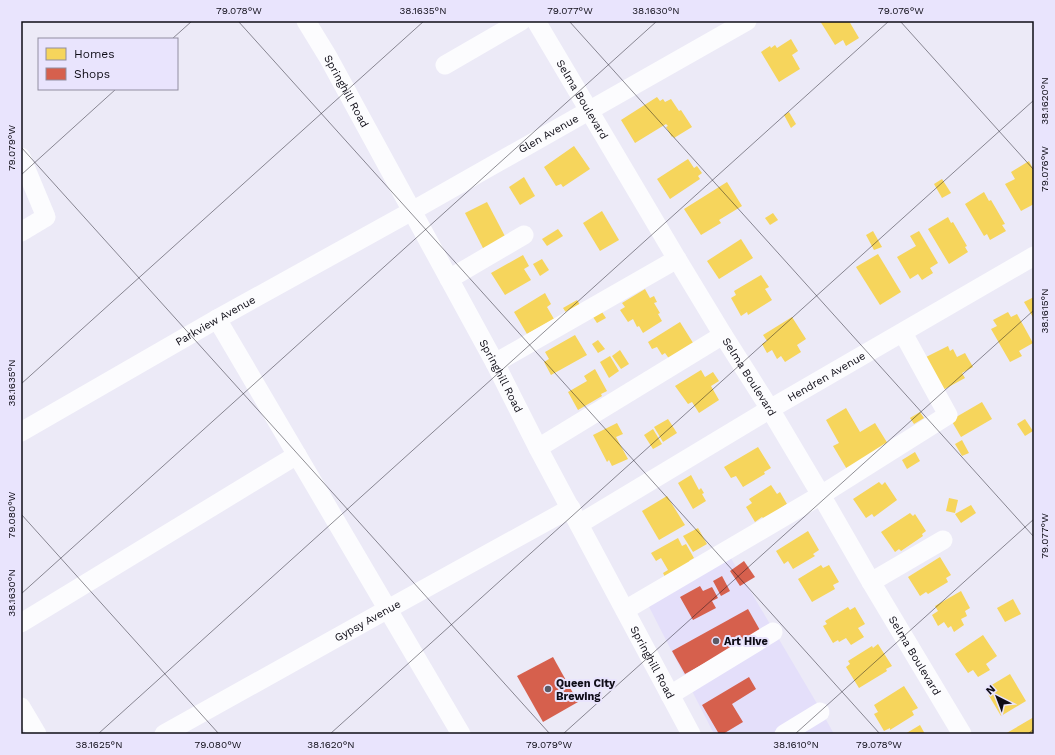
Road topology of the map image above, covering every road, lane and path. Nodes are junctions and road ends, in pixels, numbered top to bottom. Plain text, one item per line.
1 (306, 21) edge
2 (521, 21) edge
3 (536, 21) edge
4 (739, 23) edge
5 (445, 66) dead end
6 (588, 111) junction
7 (21, 157) edge
8 (412, 211) junction
9 (21, 232) edge
10 (524, 235) dead end
11 (1034, 256) edge
12 (677, 259) junction
13 (449, 279) junction
14 (217, 319) junction
15 (903, 333) junction
16 (723, 335) junction
17 (495, 363) junction
18 (770, 409) junction
19 (21, 432) edge
20 (538, 448) junction
21 (297, 455) junction
22 (821, 495) junction
23 (575, 516) junction
24 (943, 540) dead end
25 (871, 582) junction
26 (388, 608) junction
27 (626, 610) junction
28 (21, 623) edge
29 (773, 632) dead end
30 (670, 695) junction
31 (21, 707) edge
32 (820, 712) dead end
33 (37, 734) edge
34 (164, 734) edge
35 (462, 734) edge
36 (691, 734) edge
37 (784, 734) edge
38 (962, 734) edge

1 - 8 street, Springhill Road
2 - 5 street
3 - 6 street, Selma Boulevard
4 - 6 street, Glen Avenue
6 - 8 street, Glen Avenue
6 - 12 street, Selma Boulevard
7 - 9 street
8 - 13 street, Springhill Road
8 - 14 street, Parkview Avenue
10 - 13 street
11 - 15 street, Hendren Avenue
12 - 16 street, Selma Boulevard
12 - 17 street
13 - 17 street, Springhill Road
14 - 19 street, Parkview Avenue
14 - 21 street
15 - 18 street, Hendren Avenue
15 - 22 street
16 - 18 street, Selma Boulevard
16 - 20 street
17 - 20 street, Springhill Road
18 - 22 street, Selma Boulevard
18 - 23 street, Hendren Avenue
20 - 23 street, Springhill Road
21 - 26 street
21 - 28 street
22 - 25 street, Selma Boulevard
22 - 27 street
23 - 26 street, Gypsy Avenue
23 - 27 street, Springhill Road
24 - 25 street
25 - 38 street, Selma Boulevard
26 - 34 street, Gypsy Avenue
26 - 35 street
27 - 30 street, Springhill Road
29 - 30 street
30 - 36 street, Springhill Road
31 - 33 street
32 - 37 street

